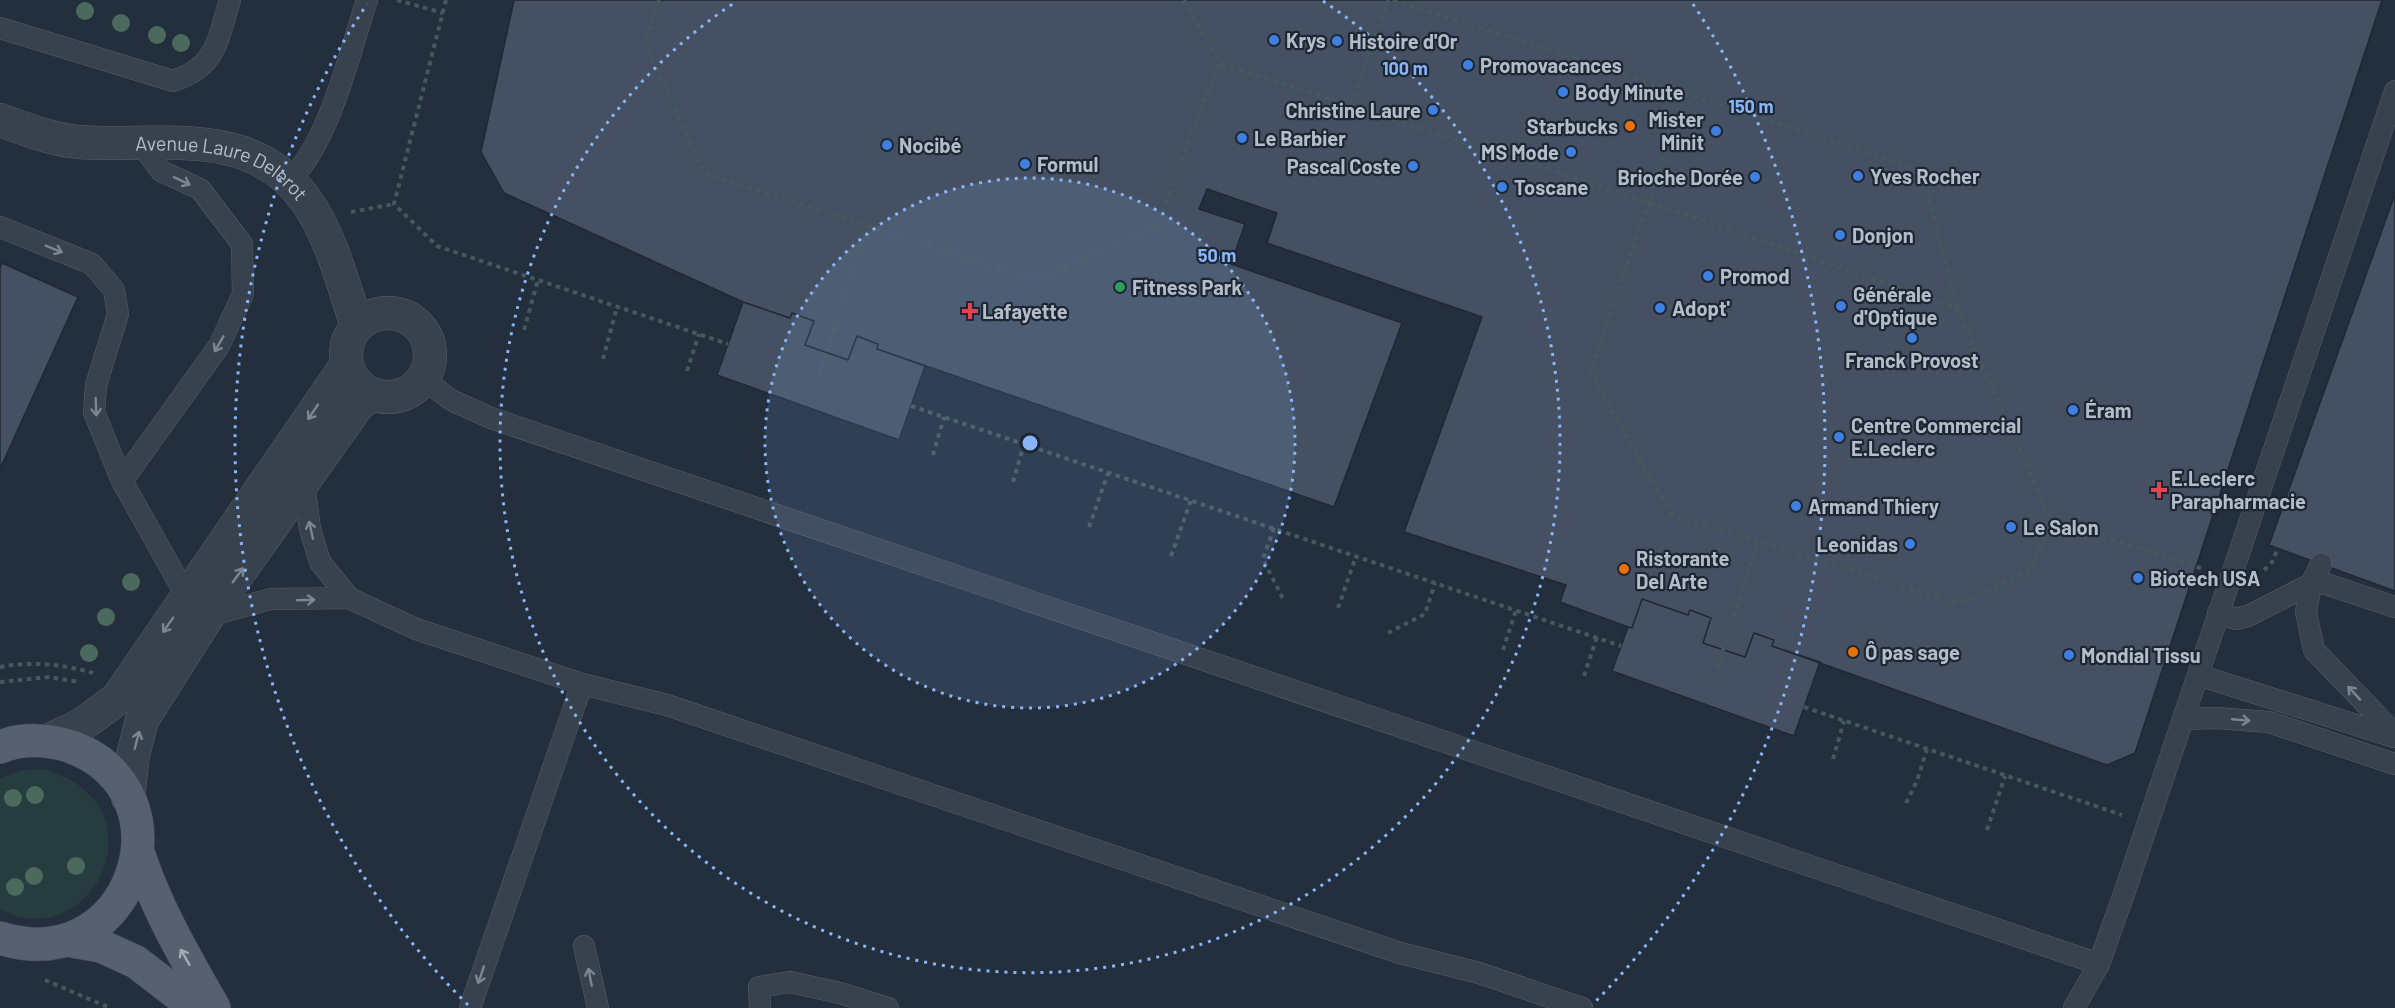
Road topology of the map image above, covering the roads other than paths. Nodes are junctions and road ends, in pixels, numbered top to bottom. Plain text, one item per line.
1 (230, 0) edge
2 (367, 0) edge
3 (0, 28) edge
4 (2395, 91) edge
5 (0, 120) edge
6 (140, 143) junction
7 (289, 181) junction
8 (0, 226) edge
9 (357, 326) junction
10 (347, 364) junction
11 (423, 379) junction
12 (371, 394) junction
13 (122, 481) junction
14 (304, 484) junction
15 (2321, 564) dead end
16 (2311, 584) junction
17 (349, 598) junction
18 (198, 607) junction
19 (2395, 607) edge
20 (2218, 613) junction
21 (2198, 675) junction
22 (582, 684) junction
23 (2182, 719) junction
24 (2395, 735) edge
25 (46, 741) junction
26 (0, 747) edge
27 (2395, 764) edge
28 (128, 798) junction
29 (138, 852) junction
30 (0, 938) edge
31 (66, 940) junction
32 (584, 946) dead end
33 (2099, 964) junction
34 (760, 998) edge
35 (875, 1006) edge
36 (196, 1008) edge
37 (214, 1008) edge
38 (470, 1008) edge
39 (598, 1008) edge
40 (1582, 1008) edge
41 (2074, 1008) edge

1 - 3 lane
2 - 7 lane
4 - 20 lane
5 - 6 street, Avenue Laure Delerot
6 - 7 street, Avenue Laure Delerot
6 -> 13 lane
7 - 9 street, Avenue Laure Delerot
8 -> 13 lane
9 - 10 street
9 - 11 street
10 - 12 street
10 -> 18 street
11 - 12 street
11 - 33 lane
12 - 14 street
13 - 18 lane
17 -> 14 lane
18 -> 14 street
15 - 16 lane
16 - 19 lane
16 - 20 lane
24 -> 16 lane
18 -> 17 lane
17 - 22 lane
18 -> 25 street
28 -> 18 street
20 - 21 lane
21 - 23 lane
21 - 24 lane
22 -> 38 lane
22 - 40 lane
23 -> 27 lane
23 - 33 lane
25 - 26 main road
25 - 28 main road
28 - 29 main road
29 - 31 main road
37 -> 29 main road
30 - 31 main road
31 - 36 main road
39 -> 32 lane
33 - 41 lane
34 - 35 lane

